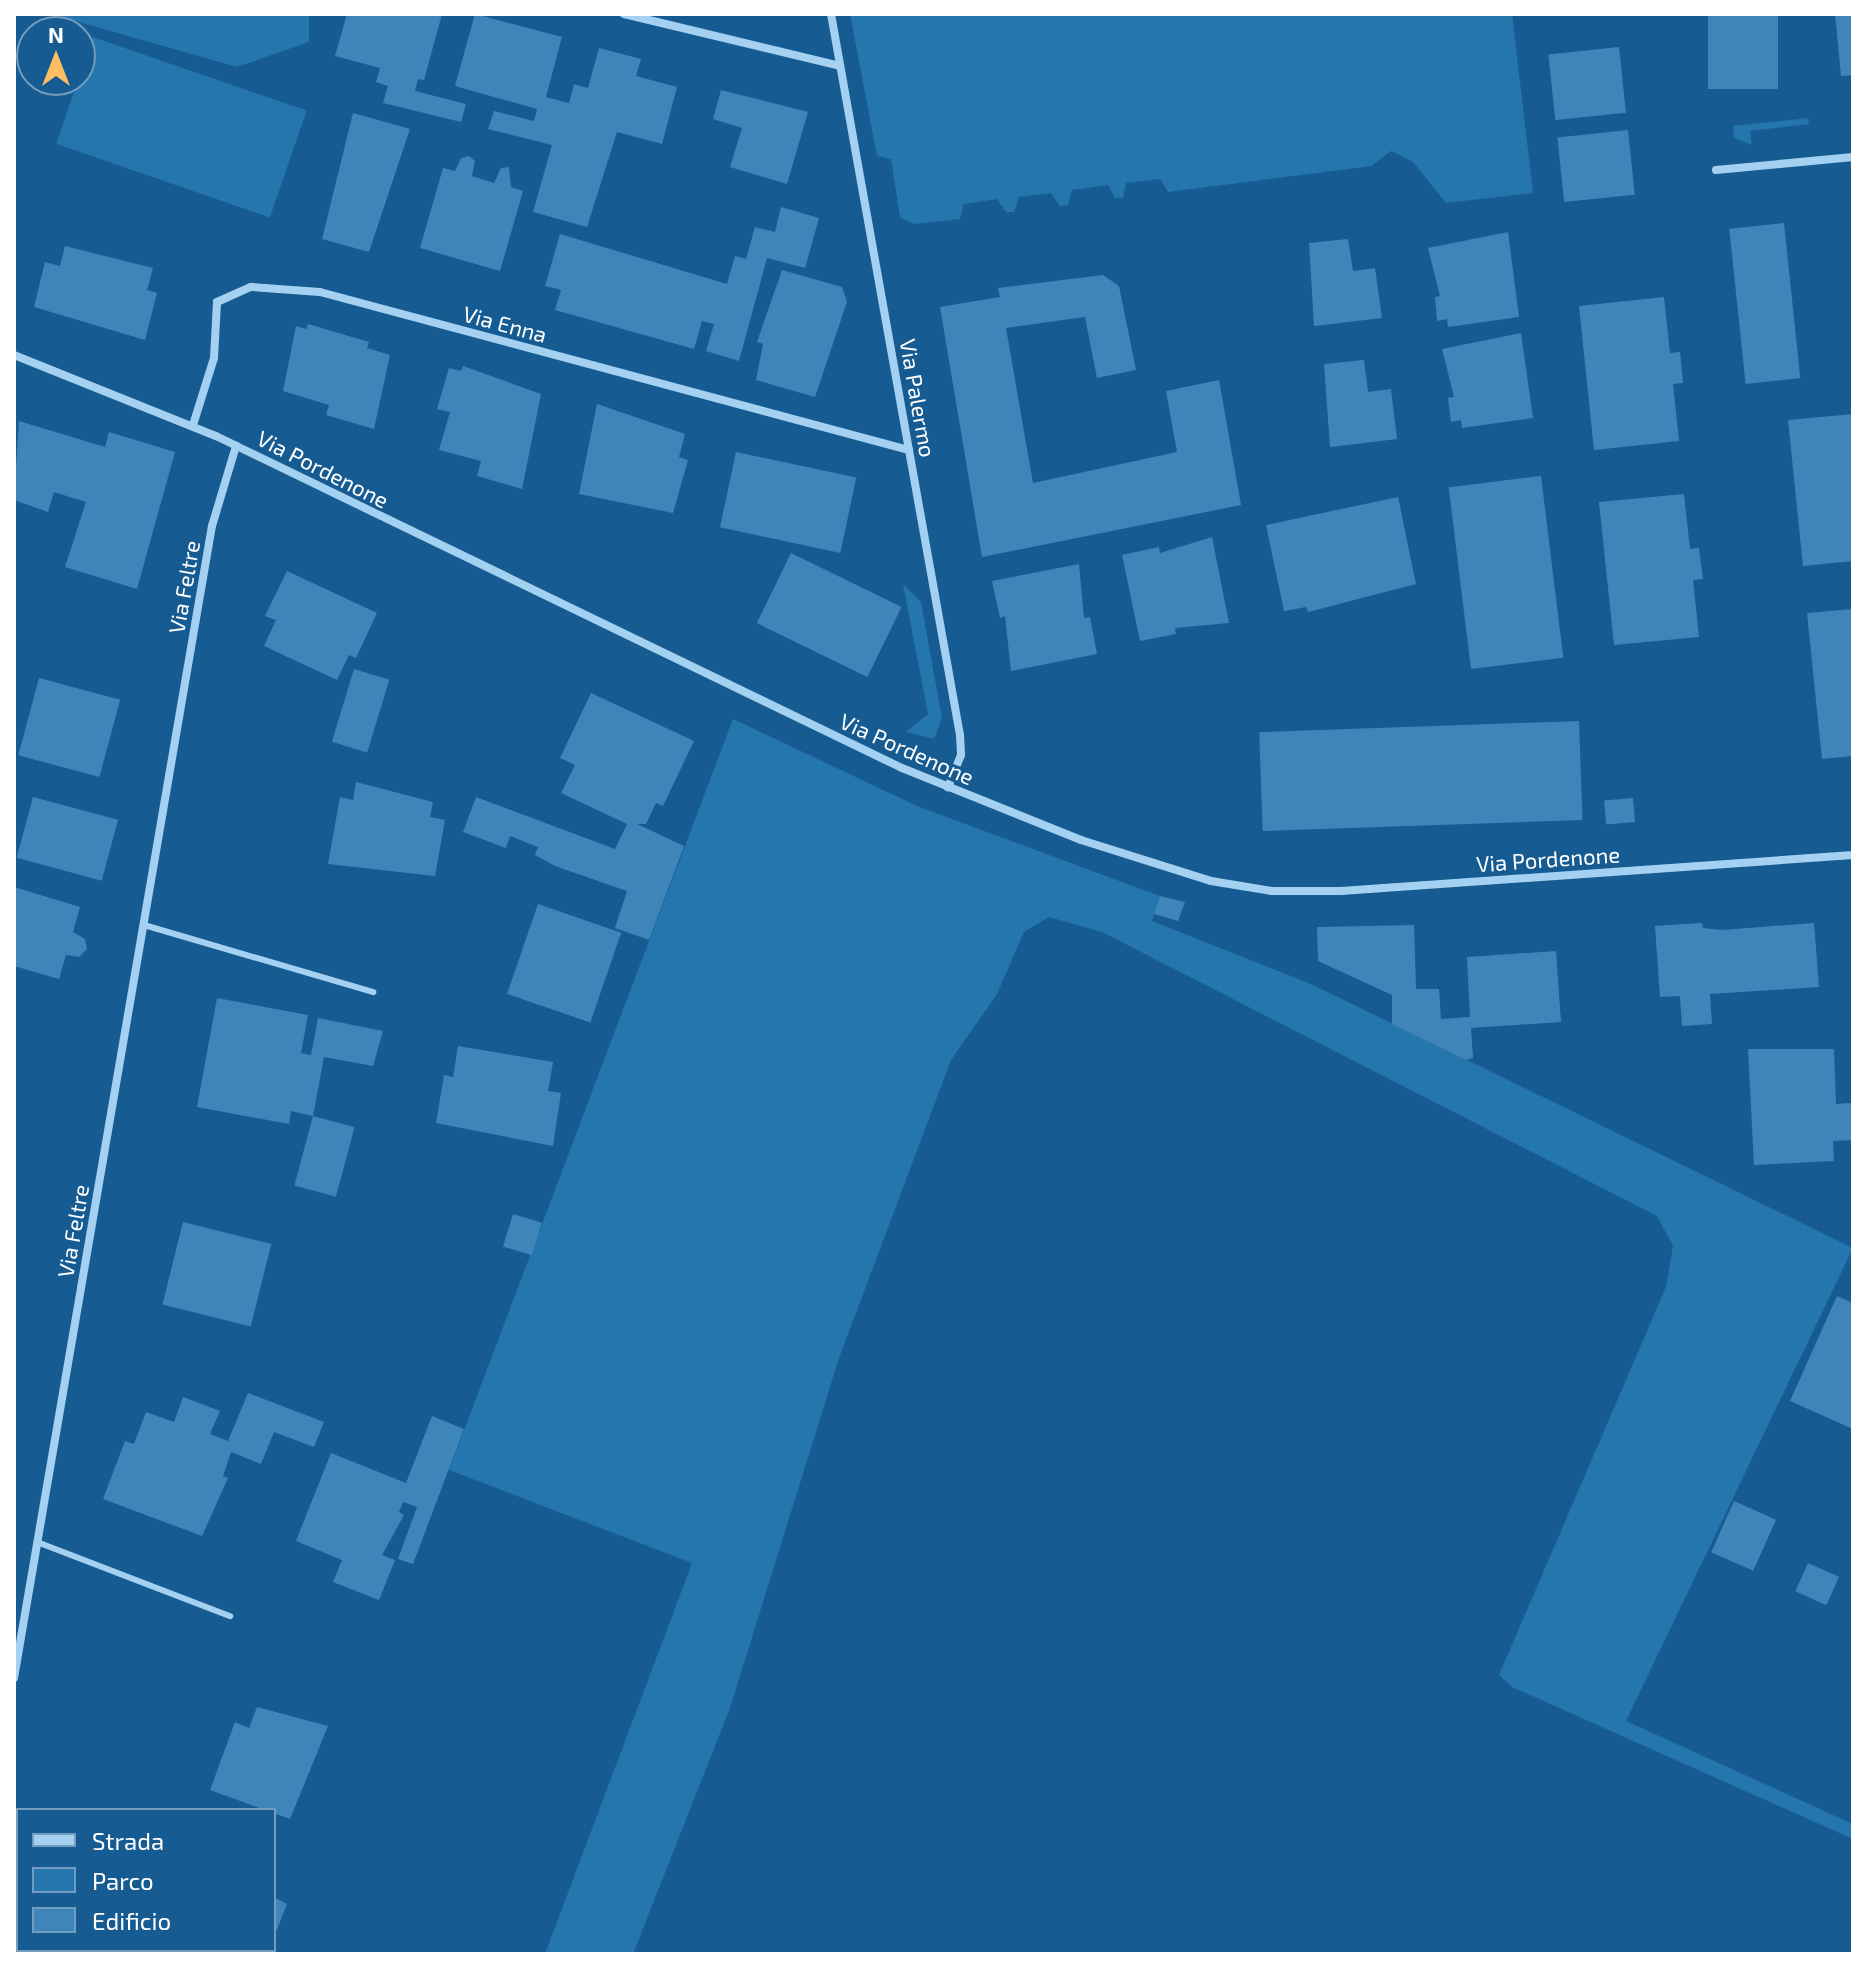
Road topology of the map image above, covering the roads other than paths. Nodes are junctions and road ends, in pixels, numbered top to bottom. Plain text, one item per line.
1 (624, 14) edge
2 (831, 14) edge
3 (840, 66) junction
4 (1853, 157) edge
5 (1716, 170) dead end
6 (14, 355) edge
7 (193, 425) junction
8 (236, 446) junction
9 (909, 450) junction
10 (948, 787) junction
11 (1853, 855) edge
12 (144, 925) junction
13 (373, 992) dead end
14 (37, 1542) junction
15 (230, 1616) dead end
16 (14, 1678) edge

1 - 3 street
2 - 3 street, Via Palermo
3 - 9 street, Via Palermo
4 - 5 street
6 - 7 street, Via Pordenone
7 - 8 street, Via Pordenone
7 - 9 street, Via Enna
8 - 10 street, Via Pordenone
8 - 12 street, Via Feltre
9 - 10 street, Via Palermo
10 - 11 street, Via Pordenone
12 - 13 lane
12 - 14 street, Via Feltre
14 - 15 lane
14 - 16 street, Via Feltre

